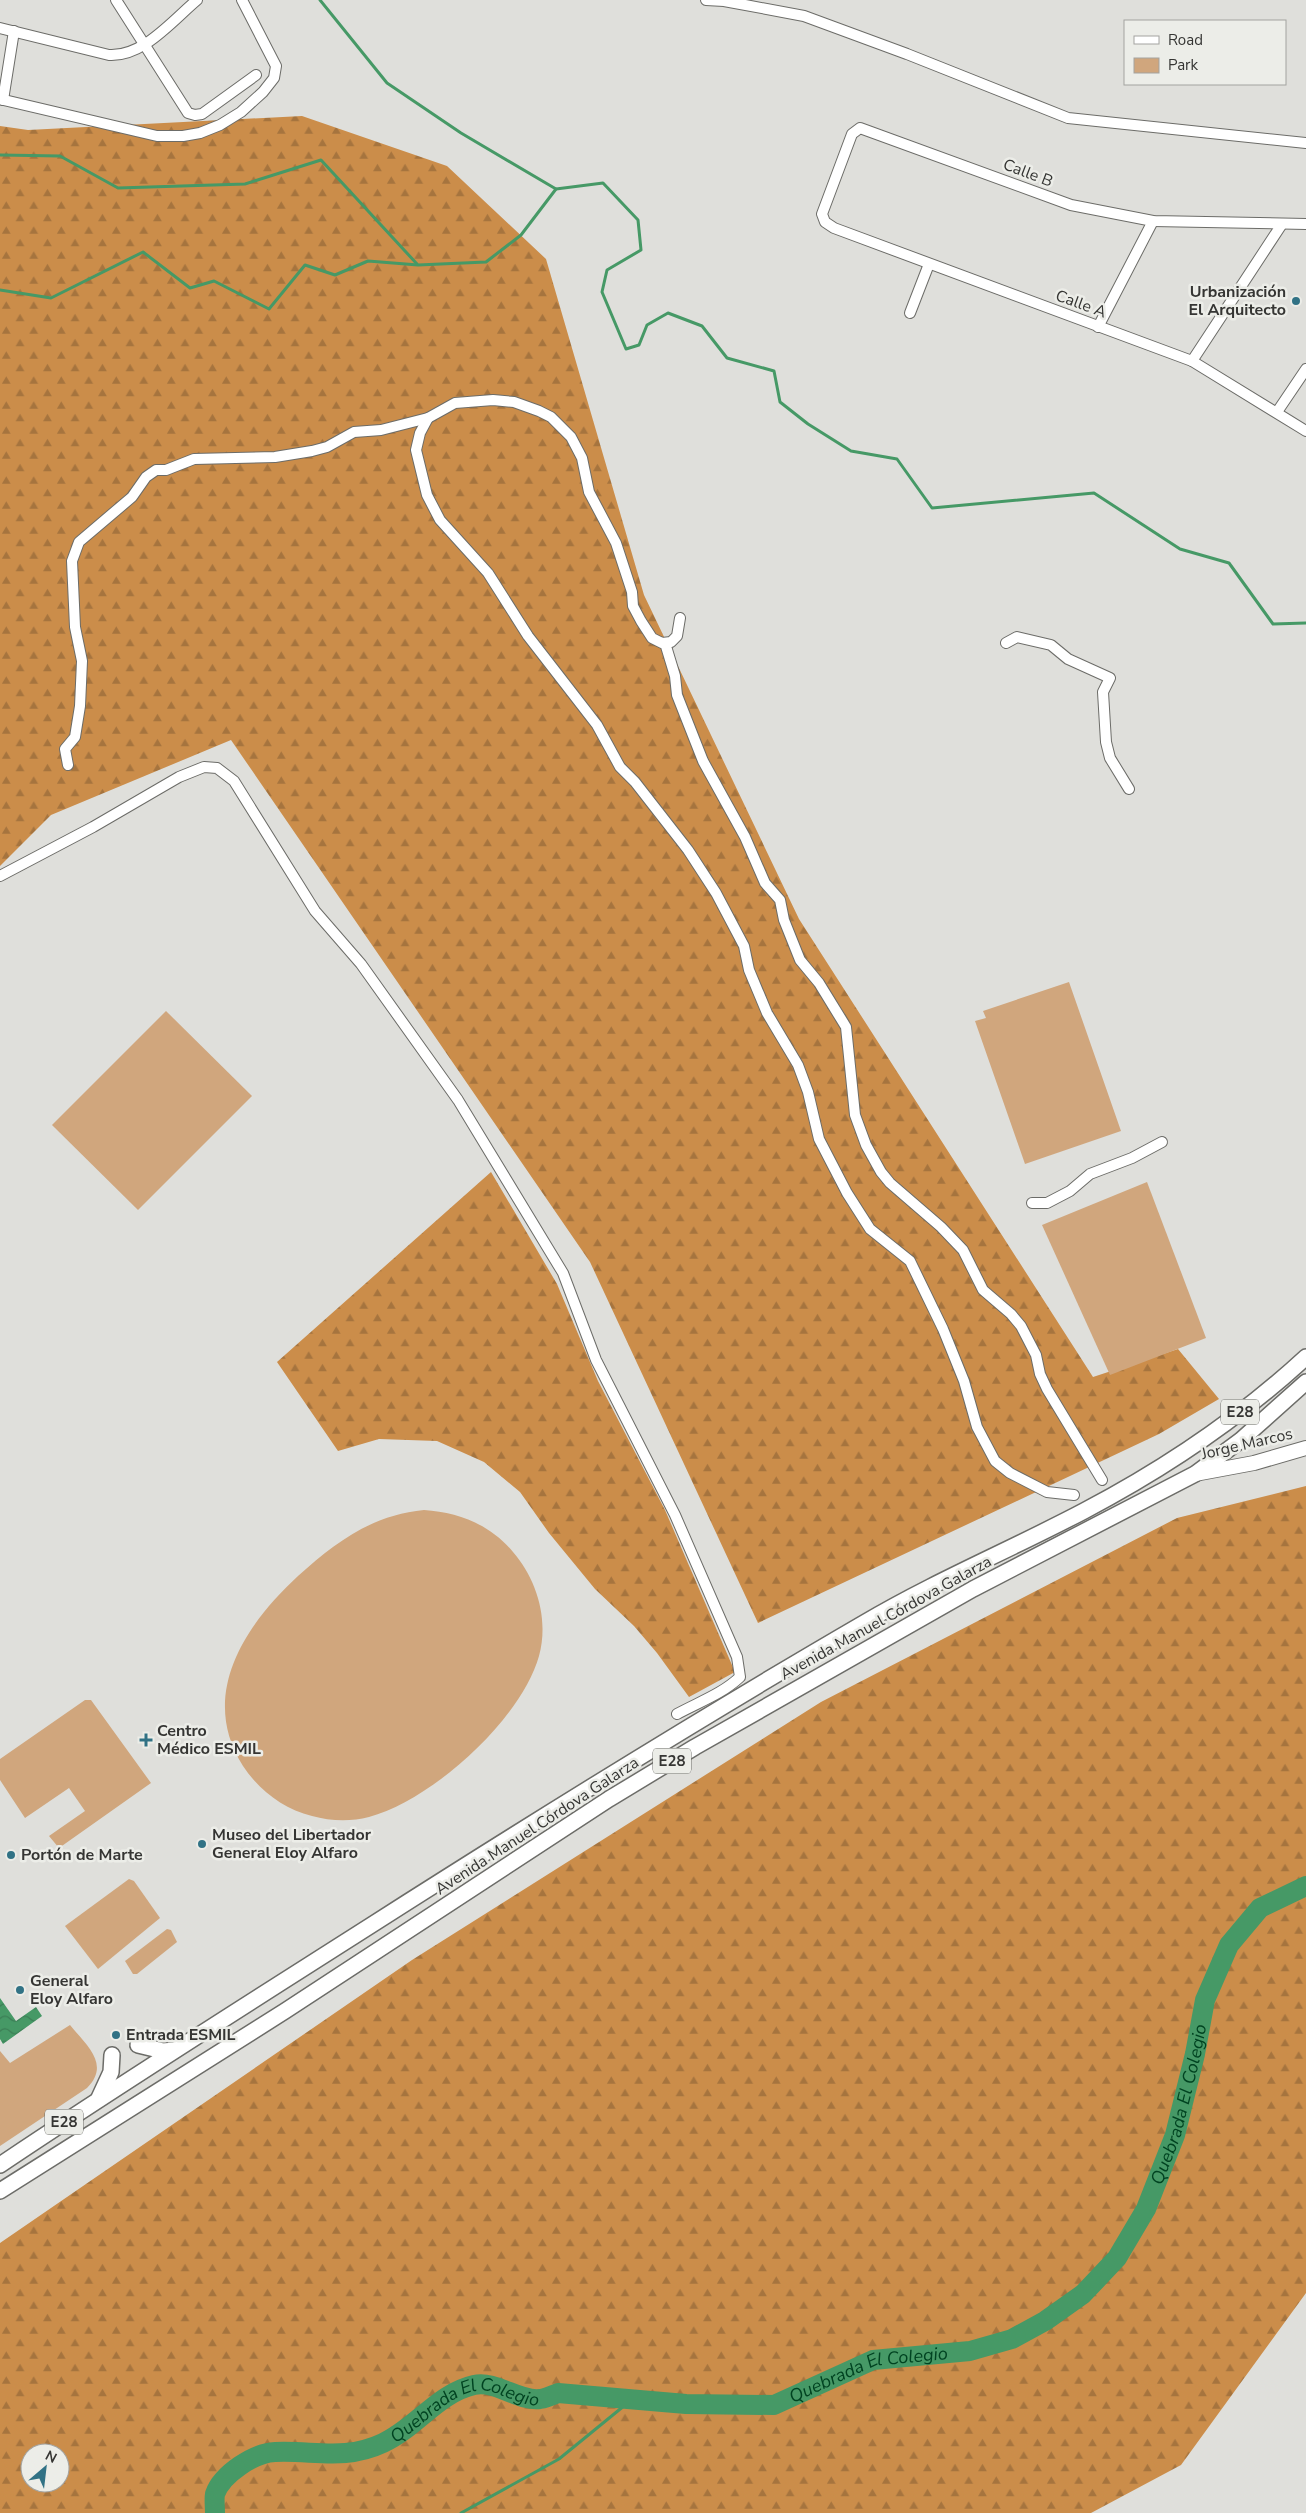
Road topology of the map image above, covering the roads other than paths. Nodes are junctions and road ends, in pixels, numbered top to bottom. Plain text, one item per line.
1 (116, 0) edge
2 (197, 0) edge
3 (242, 0) edge
4 (706, 0) edge
5 (0, 28) edge
6 (14, 31) junction
7 (143, 45) junction
8 (256, 75) dead end
9 (2, 100) edge
10 (1306, 143) edge
11 (1153, 221) junction
12 (1282, 224) junction
13 (1306, 224) edge
14 (834, 228) joint
15 (929, 264) junction
16 (910, 313) dead end
17 (1098, 327) junction
18 (1192, 362) junction
19 (1306, 369) edge
20 (1277, 412) junction
21 (428, 418) junction
22 (1306, 431) edge
23 (680, 618) dead end
24 (665, 643) junction
25 (1006, 643) dead end
26 (68, 766) dead end
27 (1129, 788) dead end
28 (0, 876) edge
29 (1162, 1142) dead end
30 (1032, 1203) dead end
31 (1306, 1357) edge
32 (1306, 1382) edge
33 (1306, 1448) edge
34 (1195, 1474) junction
35 (1102, 1480) dead end
36 (1074, 1494) dead end
37 (677, 1714) dead end
38 (138, 2045) dead end
39 (175, 2050) junction
40 (112, 2055) dead end
41 (98, 2099) junction
42 (0, 2165) edge
43 (0, 2190) edge

1 - 7 street
2 - 7 street
3 - 9 street
4 - 10 street
5 - 6 street
6 - 7 street
6 - 9 street
7 - 8 street
11 - 12 street, Calle B
11 - 14 street, Calle B
11 - 17 street
12 - 13 street, Calle B
12 - 18 street
14 - 15 street, Calle A
15 - 16 street
15 - 17 street, Calle A
17 - 18 street, Calle A
18 - 20 street, Calle A
19 - 20 street
20 - 22 street, Calle A
21 - 24 street
21 - 26 street
21 - 36 street
23 - 24 street
24 - 35 street
25 - 27 street
28 - 37 street
29 - 30 street
31 - 39 main road, Avenida Manuel Córdova Galarza / E28
32 - 34 main road, Avenida Manuel Córdova Galarza / E28
33 - 34 main road, Jorge Marcos
34 - 43 main road, Avenida Manuel Córdova Galarza / E28
38 - 39 main road
39 - 41 main road, Avenida Manuel Córdova Galarza / E28
40 - 41 main road
41 - 42 main road, Avenida Manuel Córdova Galarza / E28

